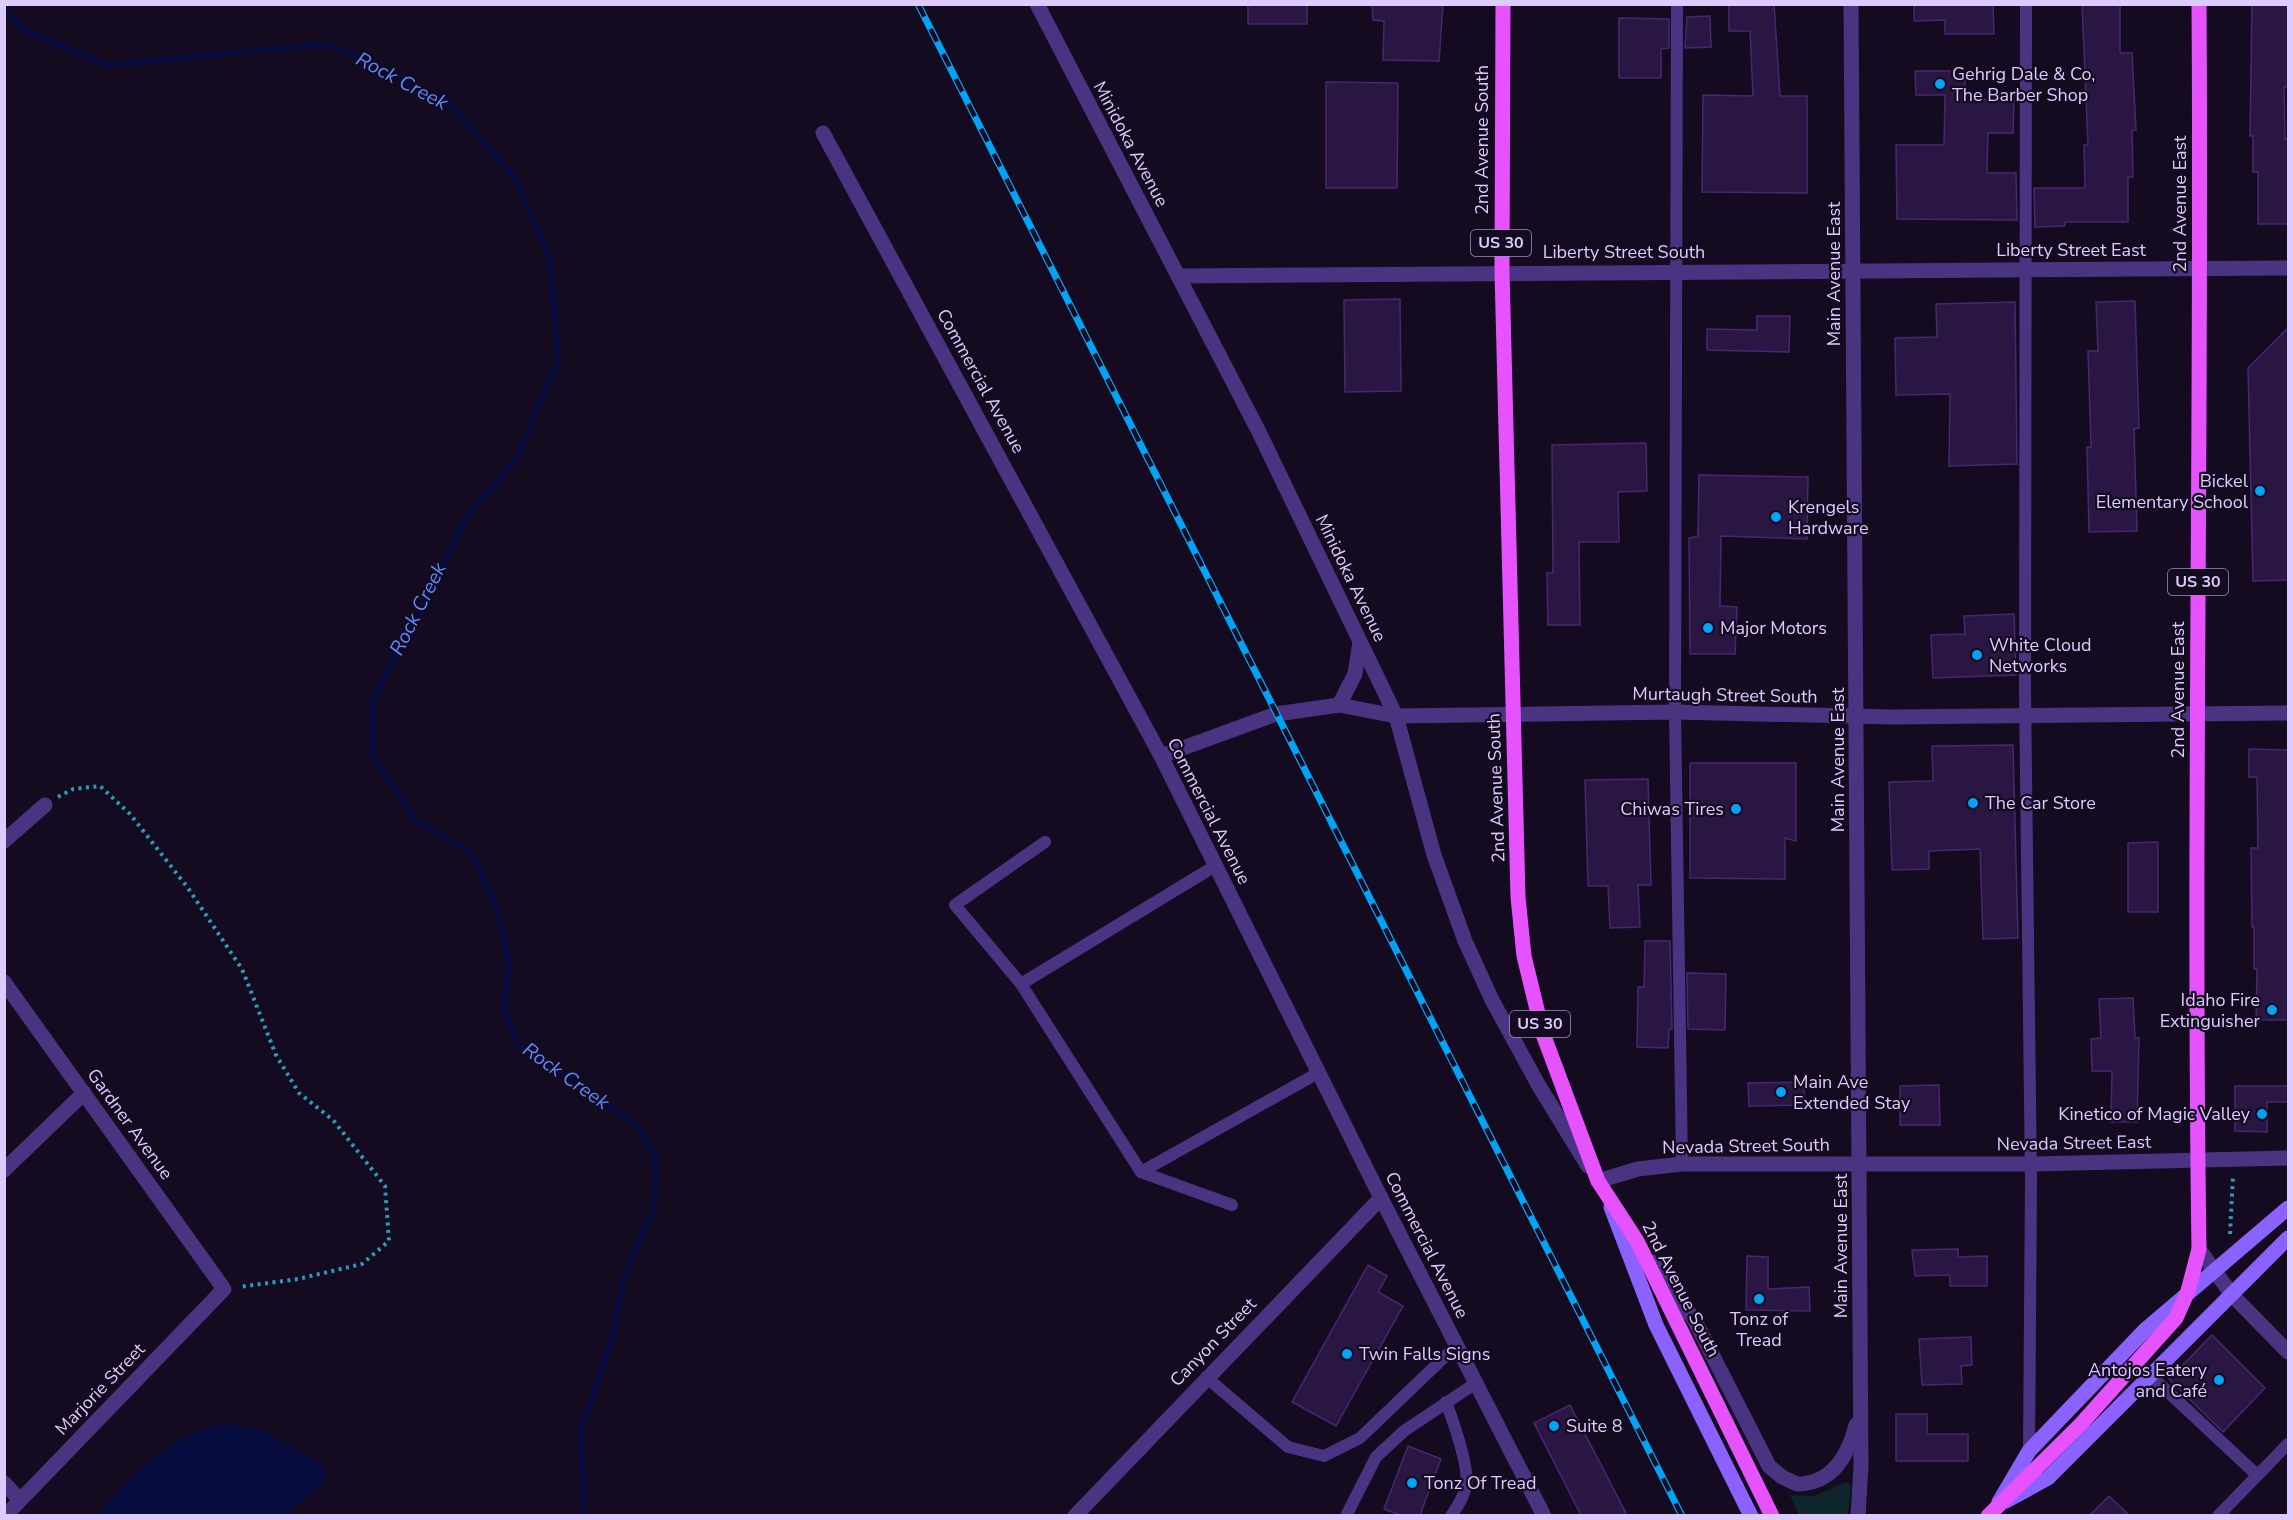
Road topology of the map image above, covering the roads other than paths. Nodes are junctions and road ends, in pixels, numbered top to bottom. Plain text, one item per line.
1 (1037, 4) edge
2 (1503, 4) edge
3 (1677, 4) edge
4 (1851, 4) edge
5 (2026, 4) edge
6 (2199, 4) edge
7 (823, 133) dead end
8 (2201, 268) junction
9 (2289, 268) edge
10 (2025, 269) junction
11 (1678, 271) junction
12 (1853, 271) junction
13 (1502, 272) junction
14 (1178, 276) junction
15 (1360, 642) junction
16 (1339, 705) junction
17 (1675, 712) junction
18 (2197, 712) junction
19 (2289, 713) edge
20 (2025, 714) junction
21 (1396, 716) junction
22 (1513, 716) junction
23 (1858, 716) junction
24 (1161, 756) junction
25 (45, 805) road end
26 (4, 841) edge
27 (1045, 842) dead end
28 (1215, 866) junction
29 (4, 982) edge
30 (1020, 984) junction
31 (1318, 1073) junction
32 (84, 1093) junction
33 (2289, 1158) edge
34 (2198, 1159) junction
35 (1682, 1164) junction
36 (2031, 1164) junction
37 (1861, 1165) junction
38 (4, 1170) edge
39 (1141, 1172) junction
40 (1598, 1181) junction
41 (1381, 1198) junction
42 (1607, 1199) junction
43 (1232, 1205) dead end
44 (2289, 1208) edge
45 (2289, 1238) edge
46 (1637, 1241) junction
47 (2199, 1249) junction
48 (2213, 1269) junction
49 (224, 1289) joint
50 (2188, 1291) junction
51 (2232, 1295) junction
52 (1456, 1346) junction
53 (2289, 1352) edge
54 (2151, 1376) junction
55 (1206, 1377) junction
56 (1476, 1383) junction
57 (1446, 1402) junction
58 (1861, 1405) junction
59 (2289, 1444) edge
60 (2029, 1451) junction
61 (2257, 1475) junction
62 (4, 1483) edge
63 (20, 1500) junction
64 (1992, 1513) edge
65 (1542, 1514) edge
66 (5, 1515) edge
67 (1075, 1515) edge
68 (1346, 1515) edge
69 (1451, 1515) edge
70 (1751, 1515) edge
71 (1772, 1515) edge
72 (1858, 1515) edge
73 (2218, 1515) edge

1 - 14 street, Minidoka Avenue
2 - 13 main road, 2nd Avenue South / US 30
3 - 11 lane
4 - 12 street, Main Avenue East
5 - 10 lane
6 - 8 main road, 2nd Avenue East / US 30
7 - 24 street, Commercial Avenue
8 - 9 street, Liberty Street East
8 - 10 street, Liberty Street East
8 - 18 main road, 2nd Avenue East / US 30
10 - 12 street, Liberty Street East
10 - 20 lane
11 - 12 street, Liberty Street South
11 - 13 street, Liberty Street South
11 - 17 lane
12 - 23 street, Main Avenue East
13 - 14 street, Liberty Street South
13 - 22 main road, 2nd Avenue South / US 30
14 - 15 street, Minidoka Avenue
15 - 16 street
15 - 21 street, Minidoka Avenue
16 - 21 street, Murtaugh Street South
16 - 24 street, Murtaugh Street South
17 - 22 street, Murtaugh Street South
17 - 23 street, Murtaugh Street South
17 - 35 lane
18 - 19 street, Murtaugh Street South
18 - 20 street, Murtaugh Street South
18 - 34 main road, 2nd Avenue East / US 30
20 - 23 street, Murtaugh Street South
20 - 36 lane
21 - 22 street, Murtaugh Street South
21 - 40 street, Minidoka Avenue
22 - 40 main road, 2nd Avenue South / US 30
23 - 37 street, Main Avenue East
24 - 28 street, Commercial Avenue
25 - 26 street
27 - 30 lane
28 - 30 lane
28 - 31 street, Commercial Avenue
29 - 32 street, Gardner Avenue
30 - 39 lane
31 - 39 lane
31 - 41 street, Commercial Avenue
32 - 38 street
32 - 49 street, Gardner Avenue
33 - 34 street, Nevada Street East
34 - 36 street, Nevada Street East
34 - 47 main road, 2nd Avenue East
35 - 37 street, Nevada Street South
35 - 40 street, Nevada Street South
36 - 37 street, Nevada Street East
36 - 60 lane
37 - 58 street, Main Avenue East
39 - 43 lane
40 - 42 main road, 2nd Avenue South / US 30
41 - 52 street, Commercial Avenue
41 - 55 street, Canyon Street
42 - 46 main road, 2nd Avenue South / US 30
42 - 70 main road
44 - 48 main road
45 - 51 main road
46 - 58 street
46 - 71 main road, 2nd Avenue South / US 30
47 - 48 street
47 - 50 main road, 2nd Avenue East
48 - 50 main road
48 - 51 street
49 - 63 street, Marjorie Street
50 - 60 main road
50 - 64 main road, 2nd Avenue East
51 - 53 street
51 - 54 main road
52 - 55 lane
52 - 56 street, Commercial Avenue
54 - 61 lane
54 - 64 main road
55 - 67 street, Canyon Street
56 - 57 lane
56 - 65 street, Commercial Avenue
57 - 68 lane
57 - 69 lane
58 - 72 street, Main Avenue East
59 - 61 lane
60 - 64 main road
61 - 73 lane
62 - 63 street
63 - 66 street, Marjorie Street

